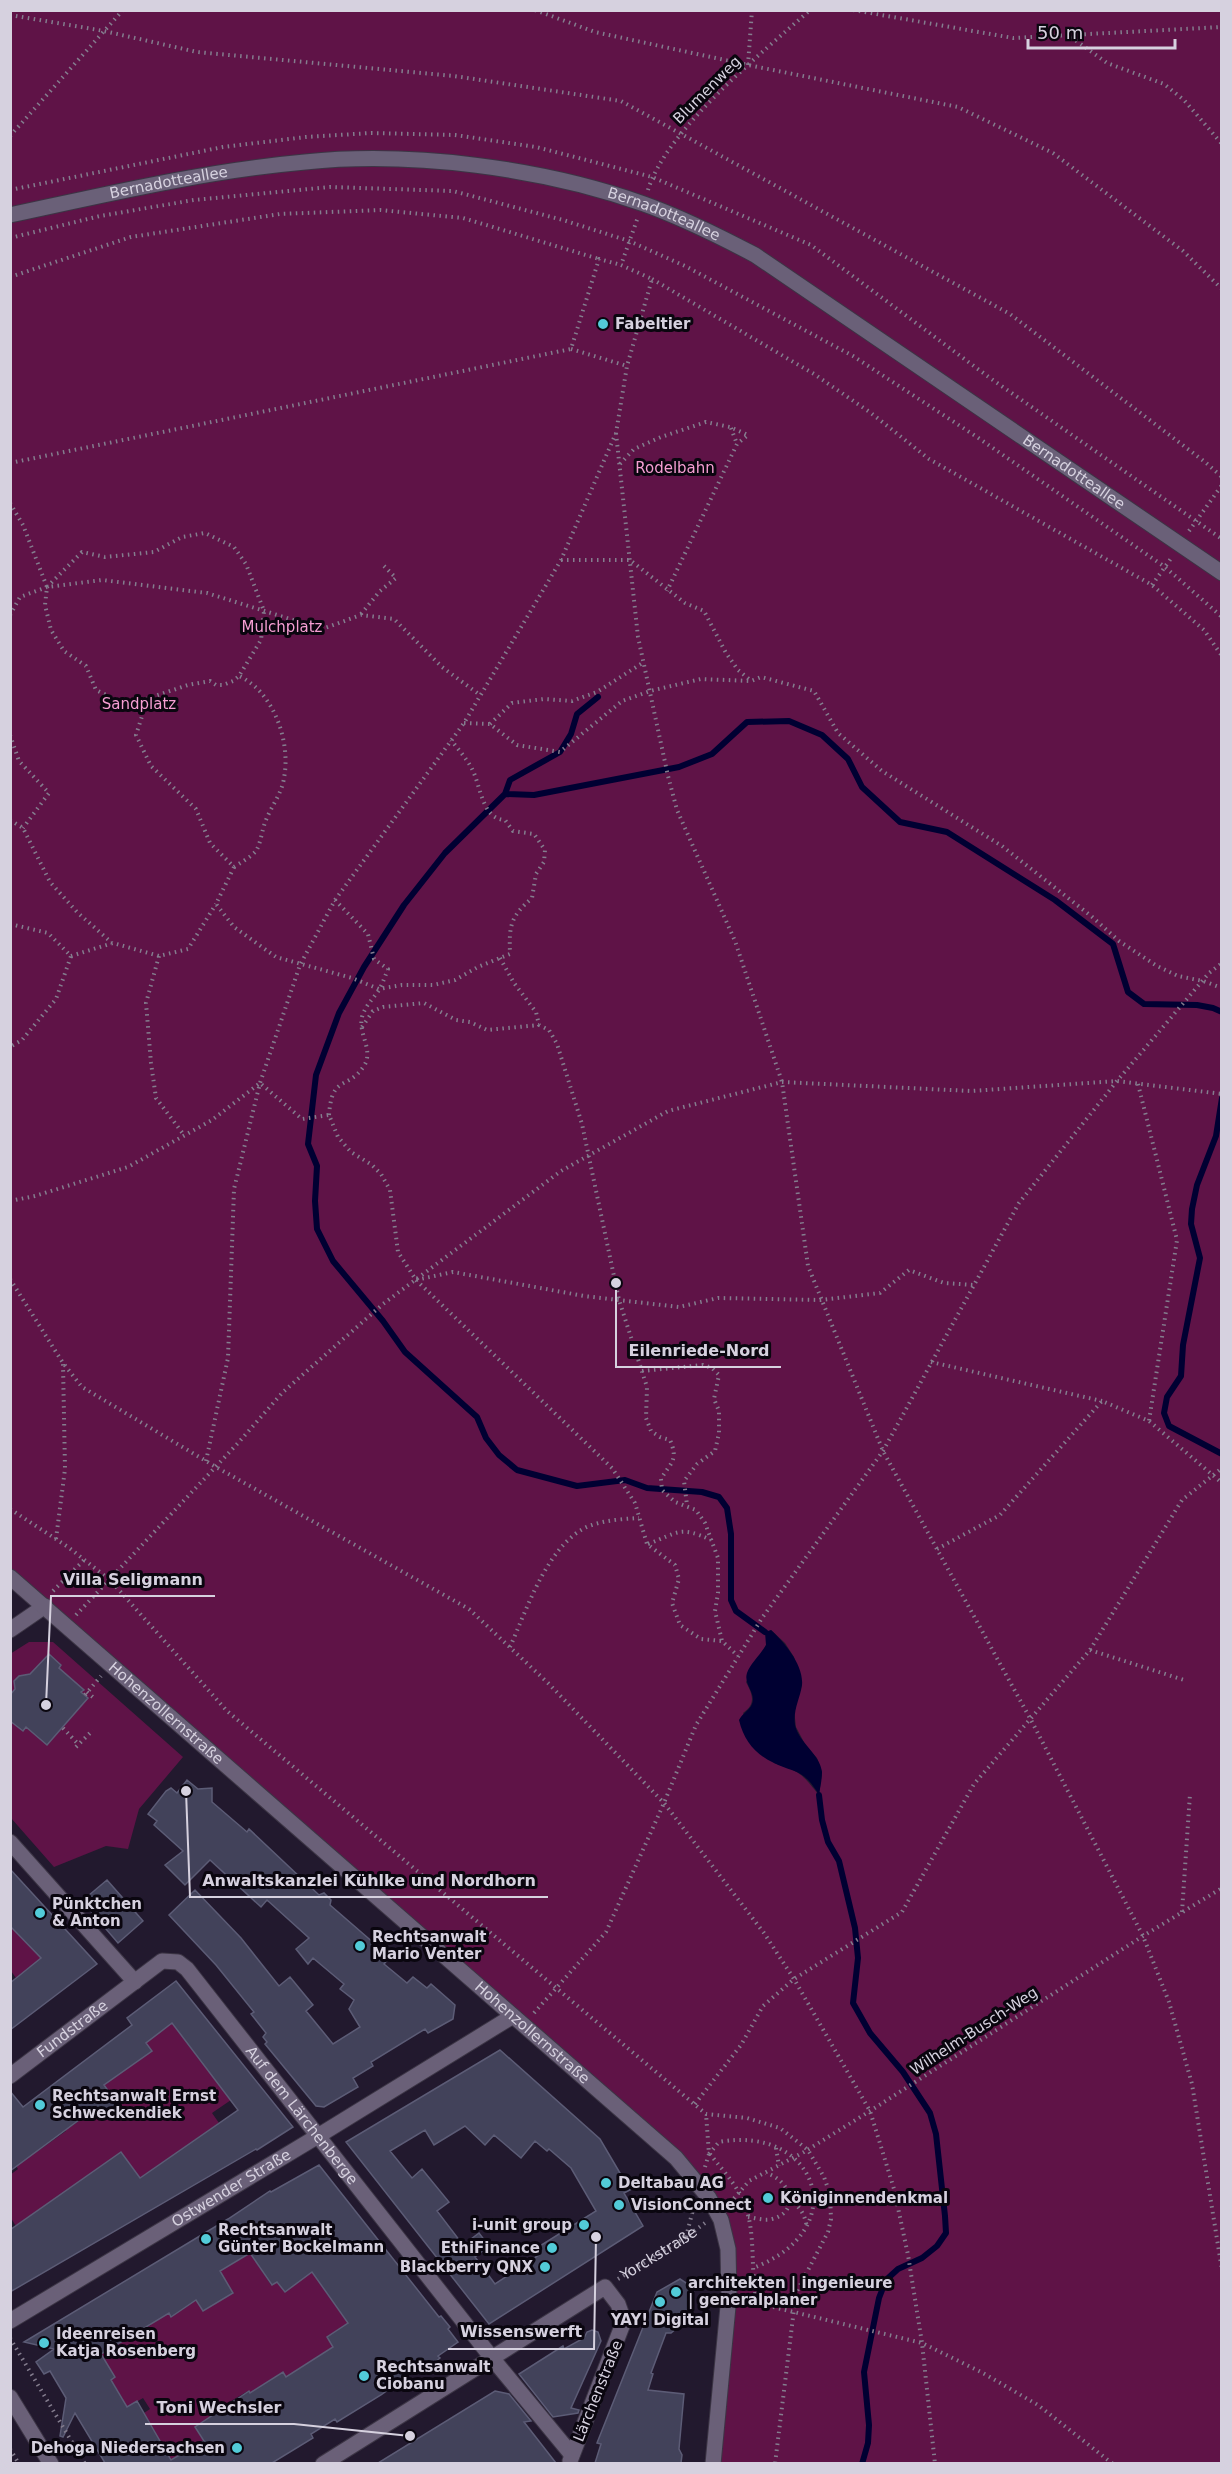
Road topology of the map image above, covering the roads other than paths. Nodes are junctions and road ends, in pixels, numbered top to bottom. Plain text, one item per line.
1 (10, 215) edge
2 (1221, 573) edge
3 (10, 1577) edge
4 (44, 1605) junction
5 (10, 1630) edge
6 (10, 1842) edge
7 (135, 1982) junction
8 (518, 2020) junction
9 (10, 2076) edge
10 (318, 2136) junction
11 (605, 2287) joint
12 (10, 2321) edge
13 (492, 2358) junction
14 (10, 2397) edge
15 (570, 2459) edge
16 (51, 2463) edge
17 (323, 2463) edge
18 (712, 2463) edge

1 - 2 street, Bernadotteallee
3 - 4 street, Hohenzollernstraße
4 - 5 street
4 - 8 street, Hohenzollernstraße
6 - 7 street
7 - 9 street, Fundstraße
7 - 10 street, Auf dem Lärchenberge
8 - 10 street, Ostwender Straße
8 - 18 street, Hohenzollernstraße
10 - 12 street, Ostwender Straße
10 - 13 street, Auf dem Lärchenberge
11 - 13 street, Yorckstraße
11 - 15 street, Lärchenstraße
13 - 15 street, Auf dem Lärchenberge
13 - 17 street, Yorckstraße
14 - 16 street

